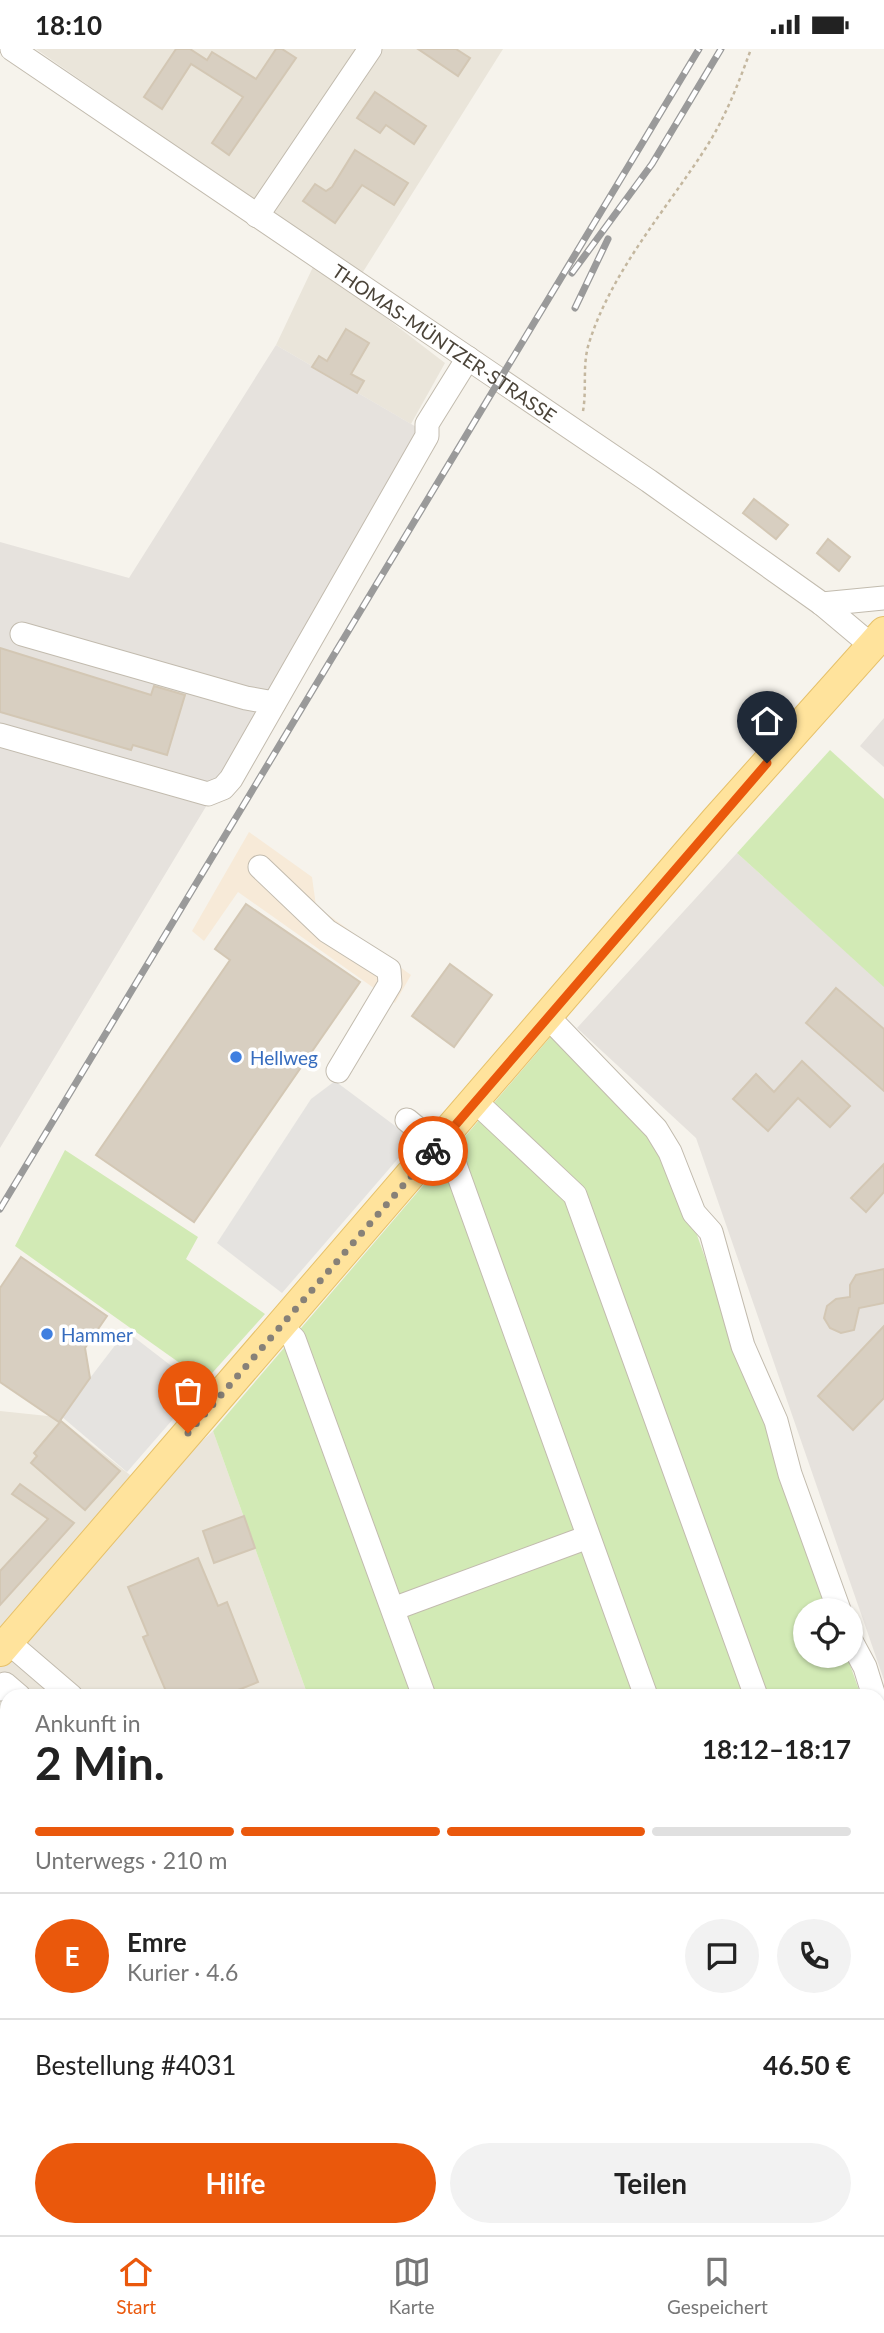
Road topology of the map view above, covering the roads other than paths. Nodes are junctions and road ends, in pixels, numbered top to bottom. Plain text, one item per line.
1 (12, 49) edge
2 (370, 49) edge
3 (257, 216) junction
4 (468, 358) junction
5 (884, 598) edge
6 (822, 604) junction
7 (22, 634) dead end
8 (878, 639) edge
9 (274, 703) junction
10 (0, 734) edge
11 (260, 867) dead end
12 (548, 1017) junction
13 (338, 1071) dead end
14 (475, 1101) junction
15 (407, 1121) dead end
16 (438, 1145) junction
17 (281, 1326) junction
18 (588, 1537) junction
19 (835, 1598) edge
20 (393, 1609) junction
21 (4, 1646) edge
22 (863, 1663) edge
23 (62, 1689) edge
24 (422, 1689) edge
25 (643, 1689) edge
26 (753, 1689) edge
27 (872, 1689) edge

1 - 3 street, THOMAS-MÜNTZER-STRASSE
2 - 3 street
3 - 4 street, THOMAS-MÜNTZER-STRASSE
4 - 6 street, THOMAS-MÜNTZER-STRASSE
4 - 9 street
5 - 6 street
6 - 8 street, THOMAS-MÜNTZER-STRASSE
7 - 9 street
8 - 12 main road
9 - 10 street
11 - 13 street
12 - 14 main road
12 - 19 street
14 - 16 main road
14 - 26 street
15 - 16 street
16 - 17 main road
16 - 18 street
17 - 20 street
17 - 21 main road
18 - 20 street
18 - 25 street
20 - 24 street
21 - 23 street
22 - 27 street

